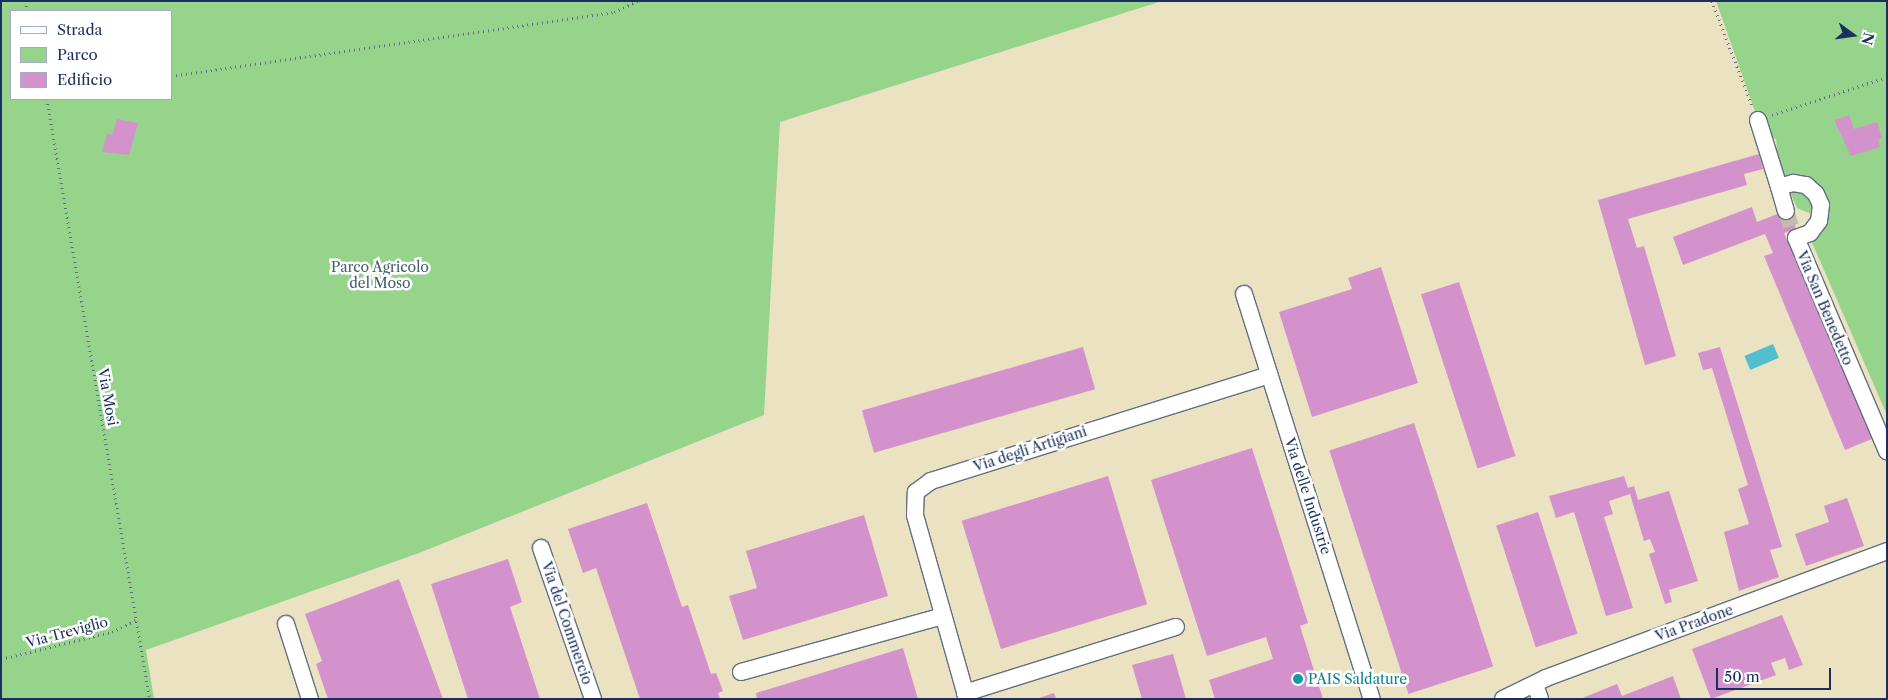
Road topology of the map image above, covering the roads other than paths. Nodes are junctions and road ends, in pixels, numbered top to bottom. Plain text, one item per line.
1 (1758, 120) road end
2 (1779, 187) junction
3 (1786, 211) tunnel mouth
4 (1244, 294) dead end
5 (1269, 375) junction
6 (1887, 451) edge
7 (541, 548) dead end
8 (1887, 551) edge
9 (943, 616) junction
10 (286, 624) dead end
11 (1176, 627) dead end
12 (741, 672) dead end
13 (1538, 692) edge
14 (966, 696) edge
15 (310, 699) edge
16 (593, 699) edge
17 (1372, 699) edge
18 (1504, 699) edge

1 - 2 street
2 - 3 street
2 - 6 street, Via San Benedetto
4 - 5 street, Via delle Industrie
5 - 9 street, Via degli Artigiani
5 - 17 street, Via delle Industrie
7 - 16 street, Via del Commercio
8 - 13 street, Via Pradone
9 - 12 street
9 - 14 street, Via degli Artigiani
10 - 15 street
11 - 14 street, Via degli Artigiani
13 - 18 street, Via Pradone

